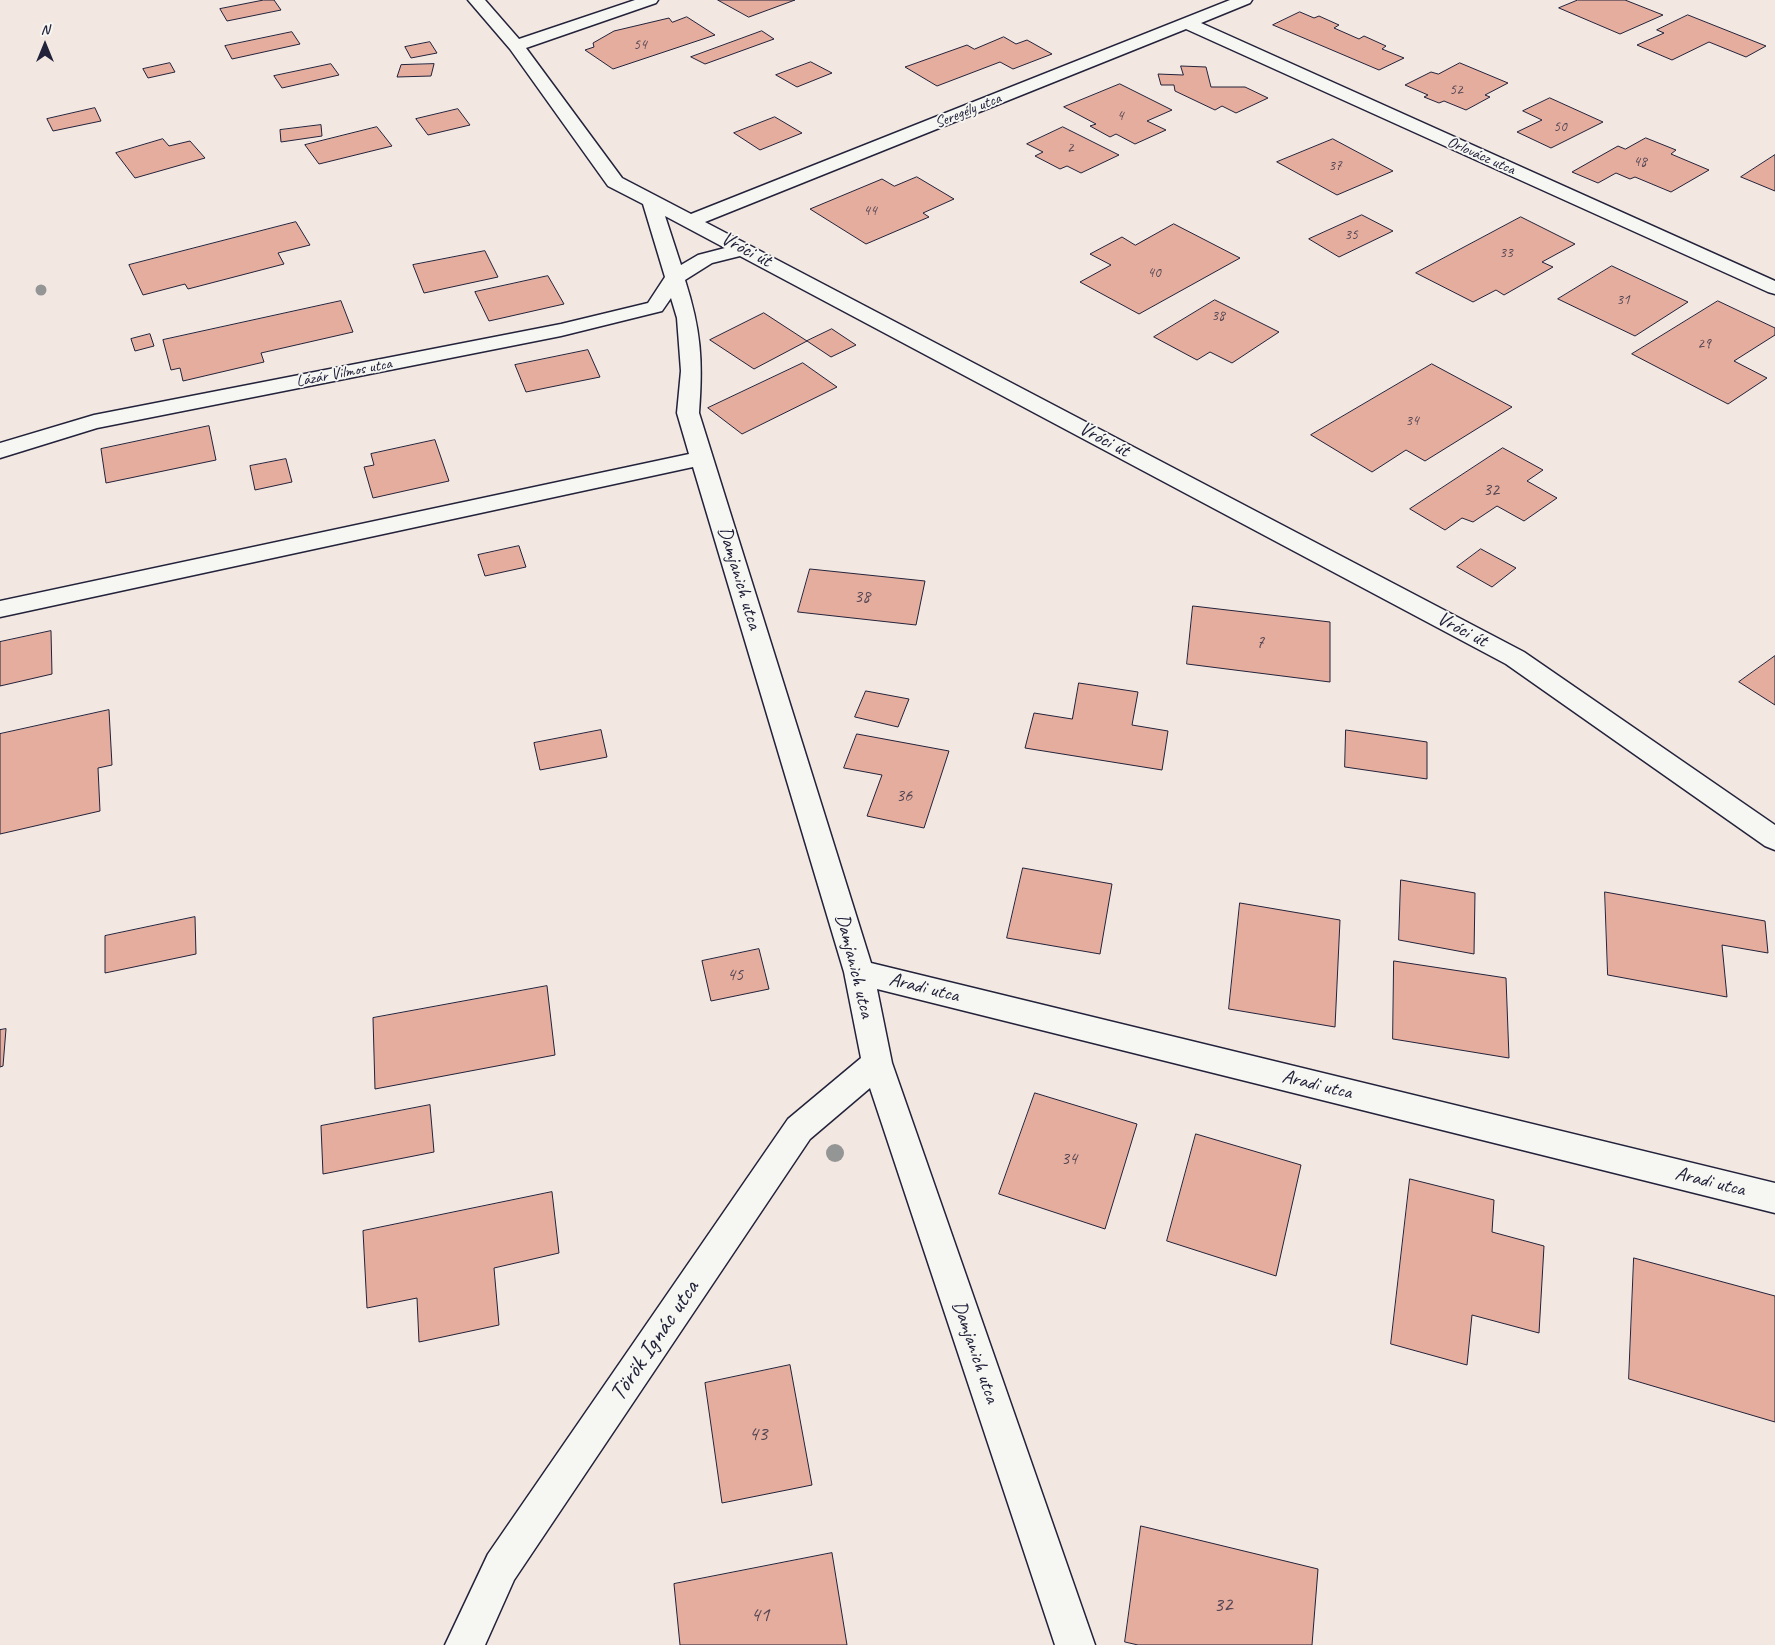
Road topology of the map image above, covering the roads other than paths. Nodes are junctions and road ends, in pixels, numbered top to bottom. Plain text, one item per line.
1 (476, 0) edge
2 (650, 0) edge
3 (1244, 0) edge
4 (1187, 23) junction
5 (516, 46) junction
6 (652, 202) junction
7 (691, 221) junction
8 (744, 249) junction
9 (674, 278) junction
10 (1775, 288) edge
11 (0, 452) edge
12 (703, 458) junction
13 (0, 609) edge
14 (1775, 839) edge
15 (859, 972) junction
16 (877, 1063) junction
17 (1775, 1198) edge
18 (465, 1645) edge
19 (1076, 1645) edge

1 - 5 street, Vróci út
2 - 5 street
3 - 4 street, Seregély utca
4 - 7 street, Seregély utca
4 - 10 street, Orlovácz utca
5 - 6 street, Vróci út
6 - 7 street, Vróci út
6 - 9 street, Damjanich utca
7 - 8 street, Vróci út
8 - 9 street
8 - 14 street, Vróci út
9 - 11 street, Lázár Vilmos utca
9 - 12 street, Damjanich utca
12 - 13 street
12 - 15 street, Damjanich utca
15 - 16 street, Damjanich utca
15 - 17 street, Aradi utca
16 - 18 street, Török Ignác utca
16 - 19 street, Damjanich utca

